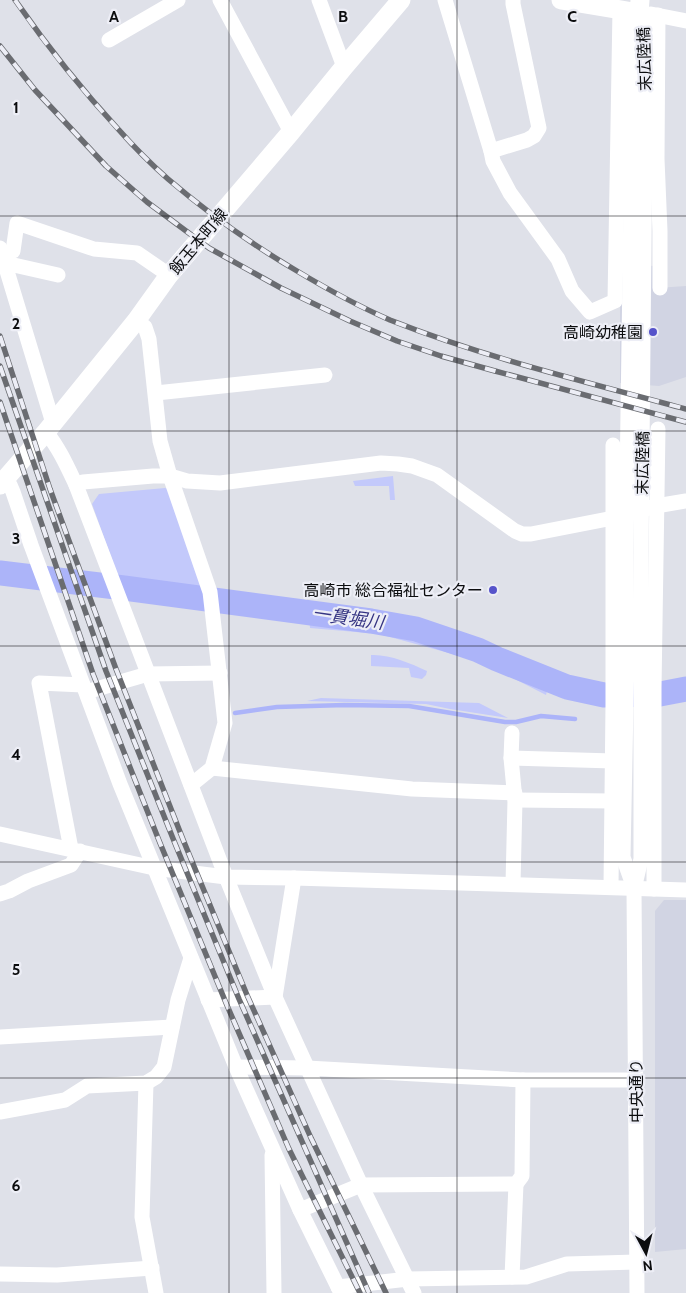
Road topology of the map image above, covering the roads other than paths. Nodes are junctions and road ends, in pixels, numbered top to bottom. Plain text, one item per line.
1 (178, 0) edge
2 (220, 0) edge
3 (319, 0) edge
4 (401, 0) edge
5 (445, 0) edge
6 (513, 0) edge
7 (561, 0) edge
8 (640, 6) edge
9 (620, 9) junction
10 (658, 16) junction
11 (686, 21) edge
12 (109, 40) dead end
13 (344, 67) junction
14 (291, 132) junction
15 (491, 151) junction
16 (644, 154) junction
17 (617, 160) junction
18 (2, 255) edge
19 (58, 275) dead end
20 (169, 275) junction
21 (660, 288) dead end
22 (136, 321) junction
23 (325, 375) dead end
24 (156, 393) junction
25 (50, 427) junction
26 (658, 429) dead end
27 (613, 444) dead end
28 (170, 476) junction
29 (2, 482) edge
30 (76, 485) junction
31 (686, 500) edge
32 (656, 506) junction
33 (612, 518) junction
34 (220, 673) junction
35 (148, 674) junction
36 (84, 688) junction
37 (623, 704) junction
38 (512, 732) dead end
39 (511, 758) junction
40 (612, 761) junction
41 (212, 768) junction
42 (190, 785) junction
43 (515, 797) junction
44 (613, 801) junction
45 (0, 834) edge
46 (75, 850) junction
47 (154, 868) junction
48 (226, 877) junction
49 (294, 878) junction
50 (514, 884) junction
51 (611, 887) junction
52 (634, 888) junction
53 (654, 889) junction
54 (686, 890) edge
55 (0, 894) edge
56 (191, 958) junction
57 (275, 997) junction
58 (208, 1000) junction
59 (172, 1027) junction
60 (0, 1037) edge
61 (236, 1066) junction
62 (308, 1068) junction
63 (523, 1080) junction
64 (636, 1080) junction
65 (146, 1084) junction
66 (0, 1112) edge
67 (272, 1149) junction
68 (516, 1184) junction
69 (361, 1185) junction
70 (300, 1210) junction
71 (636, 1262) junction
72 (152, 1268) junction
73 (0, 1274) edge
74 (512, 1277) junction
75 (408, 1279) junction
76 (339, 1290) edge
77 (156, 1293) edge
78 (274, 1293) edge
79 (414, 1293) edge
80 (636, 1293) edge

1 - 12 street
2 - 14 street
3 - 13 street
4 - 13 main road, 飯玉本町線
5 - 15 street
6 - 15 street
7 - 9 main road
8 - 9 main road
8 - 10 street
8 - 16 street, 末広陸橋
9 - 17 street
10 - 11 street
10 - 16 street
13 - 14 main road, 飯玉本町線
14 - 20 main road, 飯玉本町線
15 - 17 street
16 - 17 street
16 - 21 street
16 - 37 street, 末広陸橋
18 - 19 street
18 - 20 street
18 - 25 street
20 - 22 main road, 飯玉本町線
22 - 24 street
22 - 25 main road, 飯玉本町線
23 - 24 street
24 - 28 street
25 - 29 main road, 飯玉本町線
25 - 30 street
26 - 32 street
27 - 33 street
28 - 30 street
28 - 33 street
28 - 34 street
29 - 36 street
30 - 35 street
31 - 32 street
32 - 33 street
32 - 53 street
33 - 37 street
34 - 35 street
34 - 41 street
35 - 36 street
35 - 42 street
36 - 46 street
36 - 47 street
37 - 40 street
37 - 52 street, 末広陸橋
38 - 39 street
39 - 40 street
39 - 43 street
40 - 44 street
41 - 42 street
41 - 43 street
42 - 48 street
43 - 44 street
43 - 50 street
44 - 51 street
45 - 46 street
46 - 47 street
46 - 55 street
47 - 48 street
47 - 56 street
48 - 49 street
48 - 57 street
49 - 50 street
49 - 57 street
50 - 51 street
51 - 52 street
52 - 53 street
52 - 64 street, 中央通り
53 - 54 street
56 - 58 street
56 - 59 street
57 - 58 street
57 - 62 street
58 - 61 street
59 - 60 street
59 - 65 street
61 - 62 street
61 - 67 street
62 - 63 street
62 - 69 street
63 - 64 street
63 - 68 street
64 - 71 street, 中央通り
65 - 66 street
65 - 72 street
67 - 70 street
67 - 78 street
68 - 69 street
68 - 74 street
69 - 70 street
69 - 75 street
70 - 76 street
71 - 74 street
71 - 80 street, 中央通り
72 - 73 street
72 - 77 street
74 - 75 street
75 - 76 street
75 - 79 street

